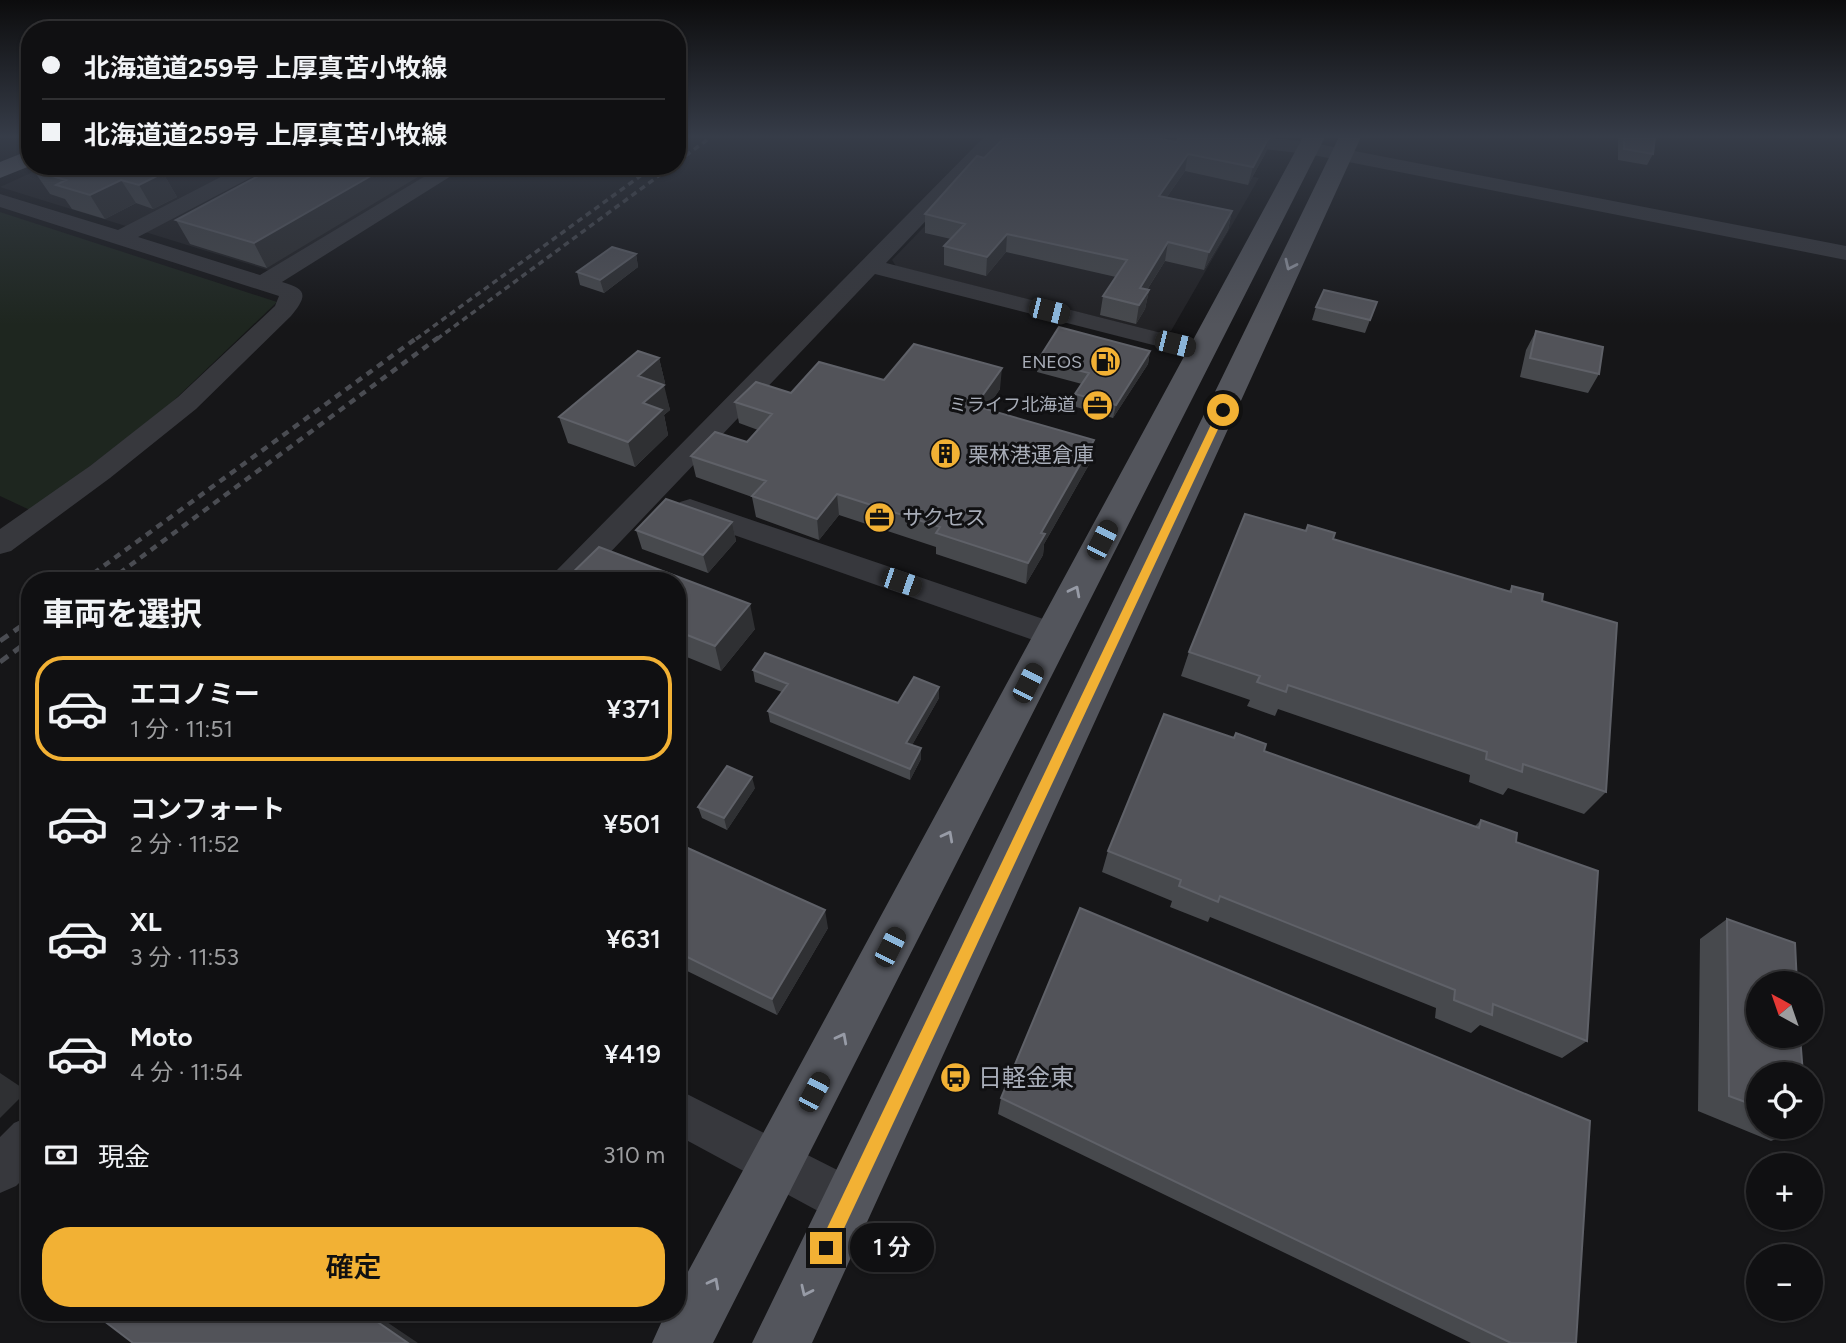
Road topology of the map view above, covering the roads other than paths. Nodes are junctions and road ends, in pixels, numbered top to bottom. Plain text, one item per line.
1 (0, 200) edge
2 (192, 200) edge
3 (401, 200) edge
4 (935, 200) edge
5 (1294, 200) edge
6 (1304, 200) edge
7 (1593, 200) edge
8 (119, 238) junction
9 (1846, 253) edge
10 (871, 266) junction
11 (263, 283) junction
12 (1200, 350) junction
13 (648, 495) junction
14 (0, 544) edge
15 (574, 572) edge
16 (1053, 635) junction
17 (686, 1116) edge
18 (21, 1148) edge
19 (776, 1164) junction
20 (0, 1170) edge
21 (848, 1201) junction
22 (682, 1343) edge
23 (782, 1343) edge

1 - 8 street
2 - 8 street
3 - 11 street
4 - 10 street
5 - 12 main road
6 -> 21 main road
7 - 9 street
8 - 11 street
10 - 12 street
10 - 13 street
11 - 14 street
16 -> 12 main road
13 - 15 street
13 - 16 street
19 -> 16 main road
17 - 19 street
18 - 20 street
19 - 21 street
22 -> 19 main road
21 -> 23 main road

